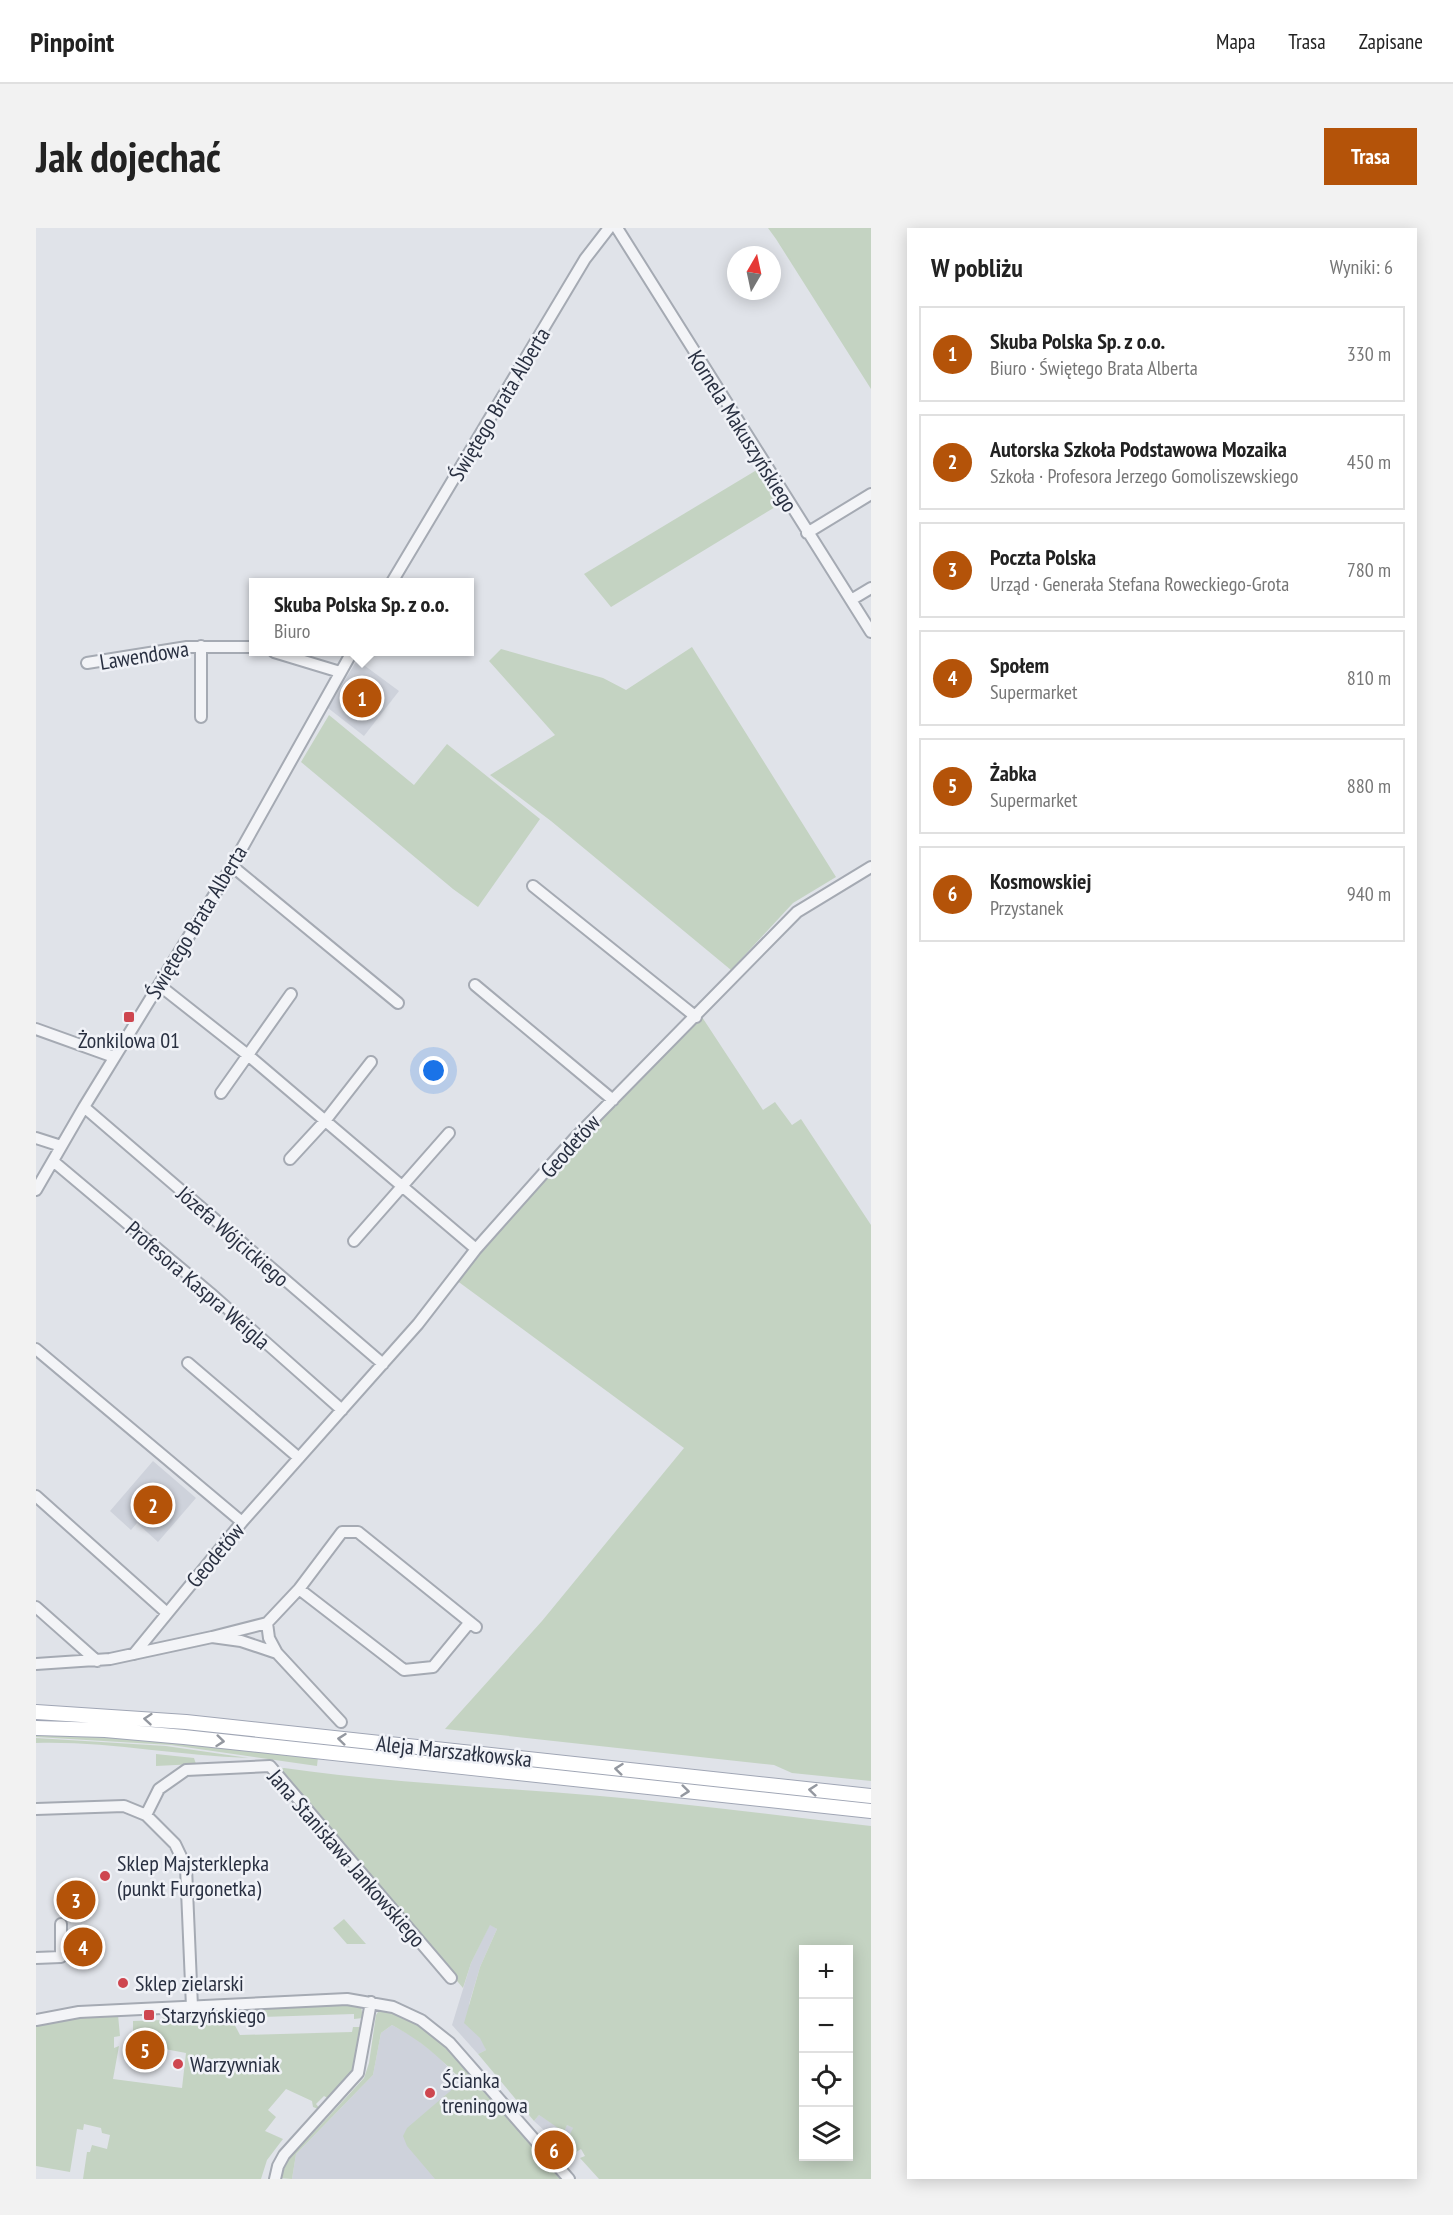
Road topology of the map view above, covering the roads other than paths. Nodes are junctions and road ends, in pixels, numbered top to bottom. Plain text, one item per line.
1 (609, 228) edge
2 (617, 228) edge
3 (871, 494) edge
4 (807, 533) junction
5 (394, 578) edge
6 (871, 588) edge
7 (851, 600) junction
8 (871, 632) edge
9 (201, 646) junction
10 (249, 647) edge
11 (290, 656) edge
12 (349, 656) edge
13 (87, 663) dead end
14 (340, 672) junction
15 (201, 717) dead end
16 (232, 866) junction
17 (871, 867) edge
18 (533, 886) dead end
19 (159, 985) junction
20 (475, 985) dead end
21 (291, 994) dead end
22 (398, 1003) dead end
23 (696, 1017) junction
24 (36, 1029) edge
25 (249, 1056) junction
26 (114, 1057) junction
27 (371, 1062) dead end
28 (221, 1093) dead end
29 (614, 1100) junction
30 (84, 1107) junction
31 (325, 1121) junction
32 (449, 1132) dead end
33 (36, 1138) edge
34 (61, 1146) junction
35 (290, 1159) dead end
36 (53, 1161) junction
37 (400, 1186) junction
38 (36, 1190) edge
39 (354, 1241) dead end
40 (476, 1249) junction
41 (36, 1349) edge
42 (188, 1363) dead end
43 (383, 1365) junction
44 (342, 1410) junction
45 (299, 1458) junction
46 (36, 1496) edge
47 (242, 1522) junction
48 (299, 1589) junction
49 (36, 1606) edge
50 (167, 1613) junction
51 (267, 1623) junction
52 (212, 1637) junction
53 (277, 1653) junction
54 (134, 1654) junction
55 (97, 1661) junction
56 (36, 1664) edge
57 (36, 1712) edge
58 (341, 1722) dead end
59 (36, 1728) edge
60 (871, 1796) edge
61 (36, 1809) edge
62 (871, 1811) edge
63 (146, 1815) junction
64 (61, 1924) dead end
65 (36, 1958) edge
66 (450, 1978) dead end
67 (371, 2002) junction
68 (192, 2007) junction
69 (36, 2020) edge
70 (275, 2179) edge
71 (570, 2179) edge

1 - 5 street, Świętego Brata Alberta
2 - 4 street, Kornela Makuszyńskiego
3 - 4 street
4 - 7 street, Kornela Makuszyńskiego
6 - 7 street
7 - 8 street, Kornela Makuszyńskiego
9 - 10 street, Lawendowa
9 - 13 street, Lawendowa
9 - 15 street, Lawendowa
11 - 14 street
12 - 14 street, Świętego Brata Alberta
14 - 16 street, Świętego Brata Alberta
16 - 19 street, Świętego Brata Alberta
16 - 22 street
17 - 23 street, Geodetów
18 - 23 street
19 - 25 street
19 - 26 street, Świętego Brata Alberta
20 - 29 street
21 - 25 street
23 - 29 street, Geodetów
24 - 26 street
25 - 28 street
25 - 31 street
26 - 30 street, Świętego Brata Alberta
27 - 31 street
29 - 40 street, Geodetów
30 - 34 street, Świętego Brata Alberta
30 - 43 street, Józefa Wójcickiego
31 - 35 street
31 - 37 street
32 - 37 street
33 - 34 street
34 - 36 street, Świętego Brata Alberta
36 - 38 street, Świętego Brata Alberta
36 - 44 street, Profesora Kaspra Weigla
37 - 39 street
37 - 40 street
40 - 43 street, Geodetów
41 - 47 street
42 - 45 street
43 - 44 street, Geodetów
44 - 45 street, Geodetów
45 - 47 street, Geodetów
46 - 50 street
47 - 50 street, Geodetów
48 - 48 street
48 - 51 street
49 - 55 street
50 - 54 street, Geodetów
51 - 52 street
51 - 53 street
52 - 53 street
52 - 54 street
53 - 58 street
54 - 55 street
55 - 56 street
60 -> 57 main road, Aleja Marszałkowska
59 -> 62 main road, Aleja Marszałkowska
61 - 63 street
63 - 66 street, Jana Stanisława Jankowskiego
63 - 68 street
64 - 65 street
67 - 68 street
67 - 70 street
67 - 71 street
68 - 69 street

